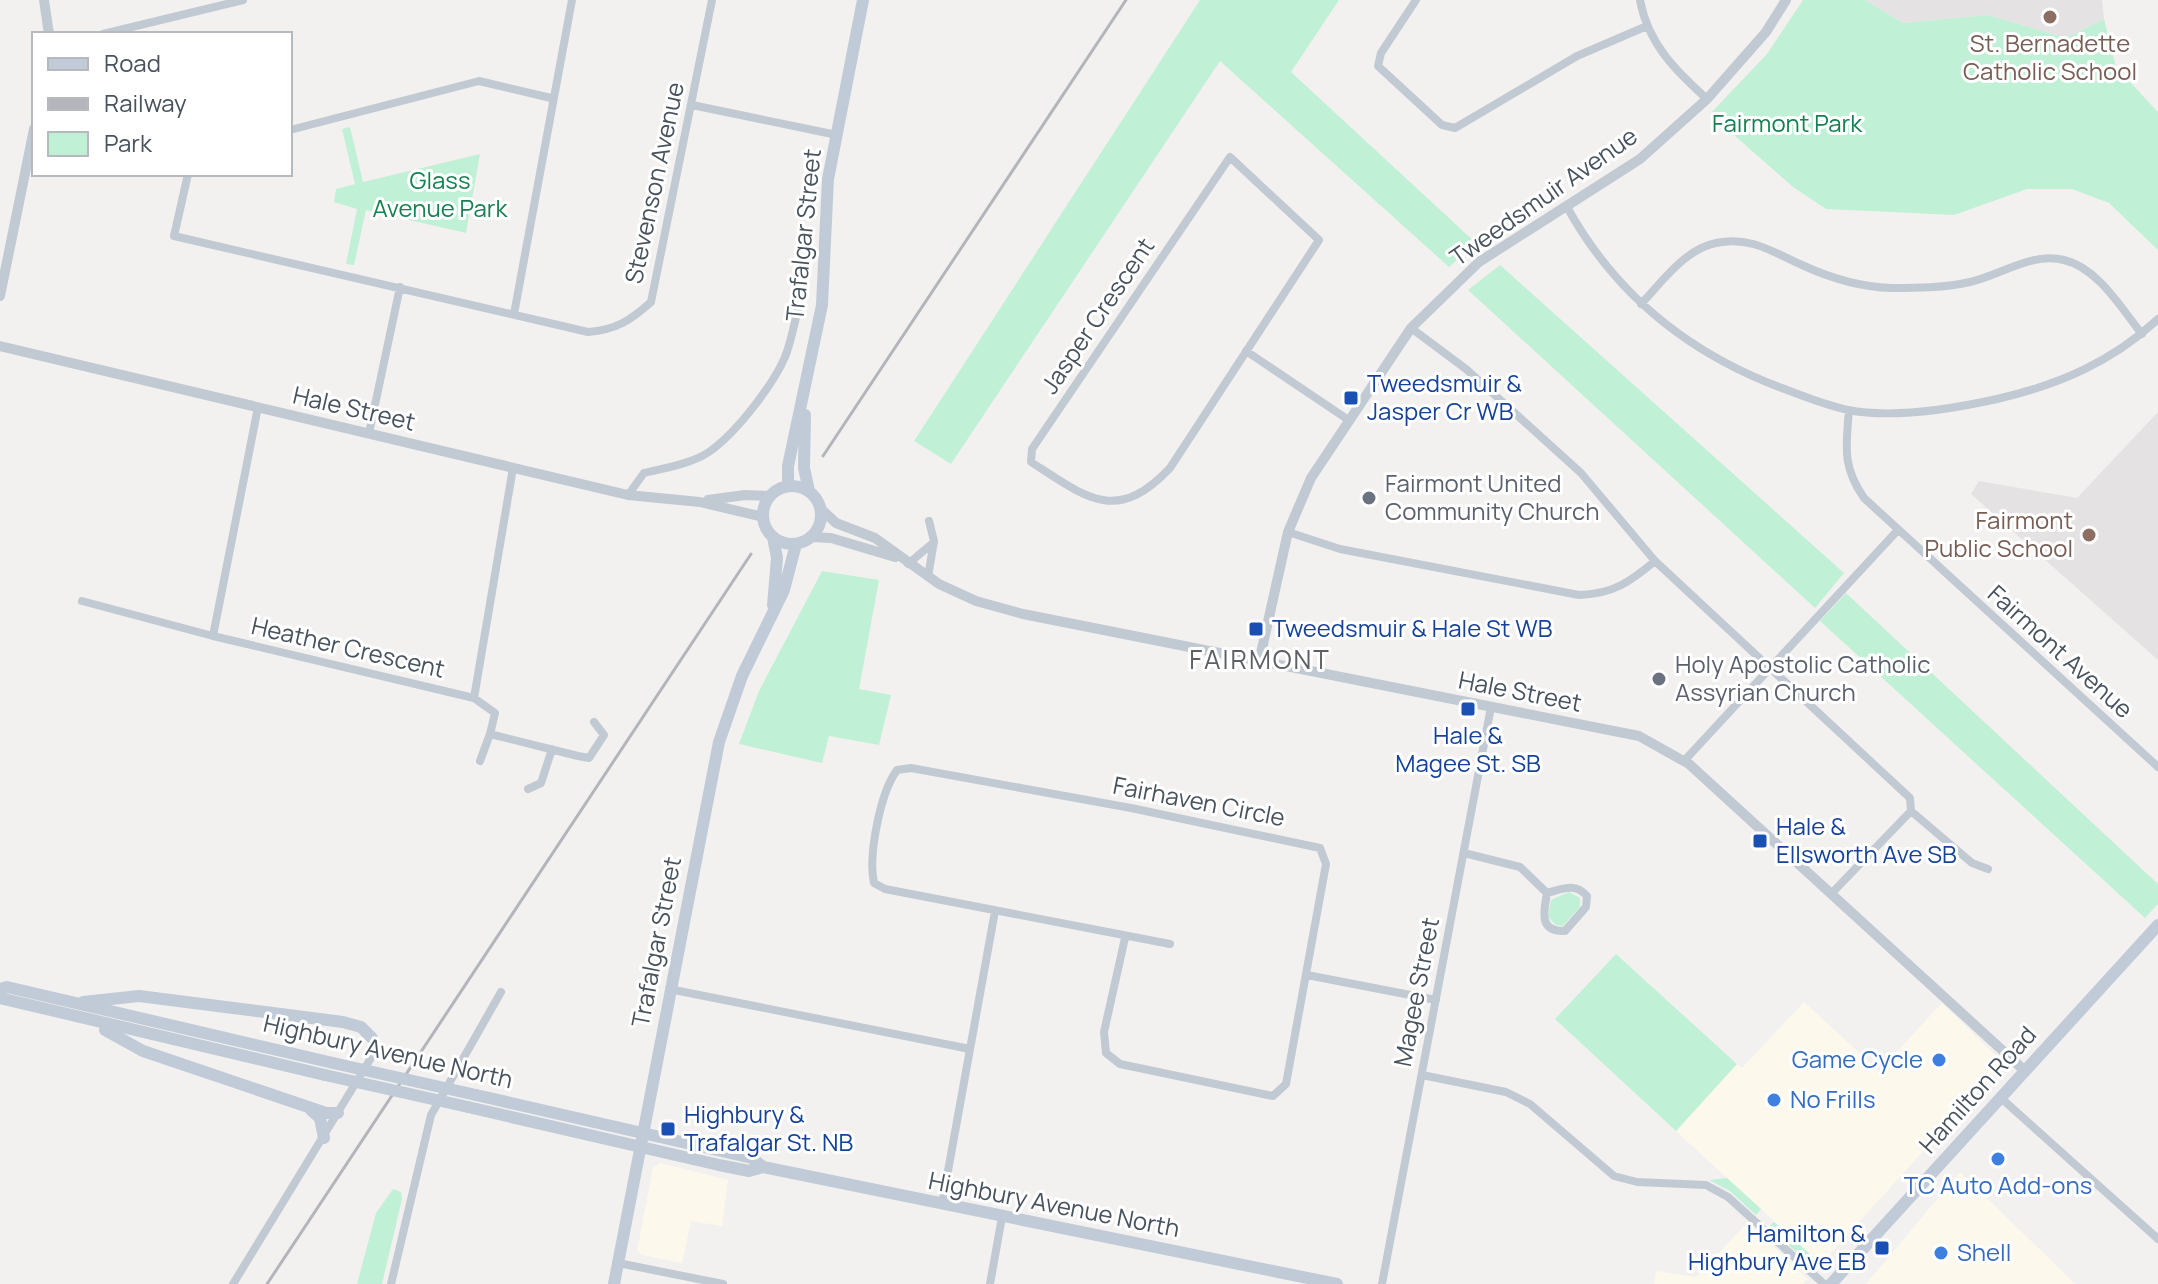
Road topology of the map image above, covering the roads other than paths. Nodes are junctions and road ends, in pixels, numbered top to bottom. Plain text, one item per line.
1 (44, 0) edge
2 (189, 0) edge
3 (243, 0) edge
4 (572, 0) edge
5 (712, 0) edge
6 (863, 0) edge
7 (1416, 0) edge
8 (1640, 0) edge
9 (1786, 0) edge
10 (192, 13) junction
11 (1647, 26) junction
12 (49, 32) edge
13 (111, 32) edge
14 (551, 98) junction
15 (1707, 99) junction
16 (692, 105) junction
17 (292, 129) edge
18 (837, 135) junction
19 (32, 139) edge
20 (188, 176) edge
21 (1567, 207) junction
22 (400, 287) junction
23 (0, 296) edge
24 (1641, 304) junction
25 (798, 309) dead end
26 (514, 314) junction
27 (2158, 319) edge
28 (1411, 328) junction
29 (2142, 334) junction
30 (0, 346) edge
31 (1246, 351) junction
32 (806, 381) junction
33 (258, 407) junction
34 (1849, 410) junction
35 (1350, 421) junction
36 (369, 433) junction
37 (513, 468) junction
38 (788, 486) junction
39 (809, 491) junction
40 (628, 495) junction
41 (770, 496) junction
42 (700, 502) junction
43 (821, 509) junction
44 (763, 517) junction
45 (929, 521) dead end
46 (1897, 531) junction
47 (1288, 532) junction
48 (773, 537) junction
49 (811, 537) junction
50 (934, 541) junction
51 (796, 544) junction
52 (904, 561) junction
53 (1655, 561) junction
54 (928, 577) junction
55 (82, 601) dead end
56 (771, 617) junction
57 (213, 636) junction
58 (1259, 662) junction
59 (1769, 666) junction
60 (474, 698) junction
61 (1491, 707) junction
62 (594, 722) dead end
63 (490, 734) junction
64 (552, 749) junction
65 (480, 761) dead end
66 (1684, 761) junction
67 (2158, 767) edge
68 (528, 789) dead end
69 (1911, 811) junction
70 (1464, 853) junction
71 (1988, 869) dead end
72 (1547, 893) junction
73 (1831, 894) junction
74 (995, 911) junction
75 (2158, 925) edge
76 (1125, 938) junction
77 (1170, 944) dead end
78 (1307, 975) junction
79 (0, 989) edge
80 (669, 989) junction
81 (501, 992) dead end
82 (0, 998) edge
83 (1436, 1000) junction
84 (71, 1003) junction
85 (92, 1022) junction
86 (372, 1038) joint
87 (970, 1049) junction
88 (2025, 1071) junction
89 (1422, 1075) junction
90 (2001, 1098) junction
91 (309, 1107) junction
92 (338, 1113) junction
93 (642, 1131) junction
94 (324, 1138) junction
95 (639, 1148) junction
96 (763, 1167) junction
97 (942, 1204) junction
98 (1002, 1217) junction
99 (2158, 1239) edge
100 (618, 1263) junction
101 (233, 1284) edge
102 (391, 1284) edge
103 (614, 1284) edge
104 (723, 1284) edge
105 (990, 1284) edge
106 (1337, 1284) edge
107 (1382, 1284) edge
108 (1824, 1284) edge
109 (1831, 1284) edge

1 - 12 street
2 - 10 street
3 - 10 street
4 - 14 street
5 - 16 street, Stevenson Avenue
6 - 18 main road, Trafalgar Street
7 - 11 street
8 - 11 street
9 - 15 street, Tweedsmuir Avenue
10 - 13 street
11 - 15 street
14 - 17 street
14 - 26 street
15 - 21 street, Tweedsmuir Avenue
16 - 18 street, Stevenson Avenue
16 - 26 street, Stevenson Avenue
18 - 32 main road, Trafalgar Street
19 - 23 street
20 - 22 street, Stevenson Avenue
21 - 24 street
21 - 28 street, Tweedsmuir Avenue
22 - 26 street, Stevenson Avenue
22 - 36 street
24 - 29 street
24 - 34 street
25 - 40 street
27 - 29 street
28 - 35 street, Tweedsmuir Avenue
28 - 53 street
29 - 34 street
30 - 33 street, Hale Street
31 - 31 street, Jasper Crescent
31 - 35 street
32 - 38 main road, Trafalgar Street
32 - 39 main road, Trafalgar Street
33 - 36 street, Hale Street
33 - 57 street, Heather Crescent
34 - 46 street, Fairmont Avenue
35 - 47 street, Tweedsmuir Avenue
36 - 37 street, Hale Street
37 - 40 street, Hale Street
37 - 60 street, Heather Crescent
38 - 39 main road
38 - 41 main road
39 - 43 main road
40 - 42 street, Hale Street
41 - 42 street, Hale Street
41 - 44 main road
42 - 44 street, Hale Street
43 - 49 main road
43 - 52 street, Hale Street
44 - 48 main road
45 - 50 street
46 - 59 street
46 - 67 street, Fairmont Avenue
47 - 53 street
47 - 58 street, Tweedsmuir Avenue
48 - 51 main road
48 - 56 main road, Trafalgar Street
49 - 51 main road
49 - 52 street, Hale Street
50 - 52 street
50 - 54 street
51 - 56 main road, Trafalgar Street
52 - 54 street, Hale Street
53 - 59 street
54 - 58 street, Hale Street
55 - 57 street
56 - 80 main road, Trafalgar Street
57 - 60 street, Heather Crescent
58 - 61 street, Hale Street
59 - 66 street
59 - 69 street
60 - 63 street
61 - 66 street, Hale Street
61 - 70 street, Magee Street
62 - 64 street
63 - 64 street
63 - 65 street
64 - 68 street
66 - 73 street, Hale Street
69 - 71 street
69 - 73 street
70 - 72 street
70 - 83 street, Magee Street
72 - 72 street
73 - 88 street, Hale Street
74 - 76 street, Fairhaven Circle
74 - 78 street, Fairhaven Circle
74 - 87 street
75 - 88 main road, Hamilton Road
76 - 77 street
76 - 78 street, Fairhaven Circle
78 - 83 street
79 - 84 main road, Highbury Avenue North
80 - 87 street
80 - 93 main road, Trafalgar Street
81 - 102 street
82 - 85 main road, Highbury Avenue North
83 - 89 street, Magee Street
84 - 86 main road
84 - 93 main road, Highbury Avenue North, bridge
85 - 91 main road
85 - 95 main road, Highbury Avenue North, bridge
86 - 92 street
87 - 97 street
88 - 90 main road, Hamilton Road
89 - 107 street, Magee Street
89 - 108 street
90 - 99 street
90 - 109 main road, Hamilton Road
91 - 92 main road
91 - 94 main road
92 - 94 street
93 - 95 main road, Trafalgar Street
93 - 96 main road, Highbury Avenue North
94 - 101 street
95 - 96 main road, Highbury Avenue North
95 - 100 main road, Trafalgar Street
96 - 97 main road, Highbury Avenue North
97 - 98 main road, Highbury Avenue North
98 - 105 street
98 - 106 main road, Highbury Avenue North
100 - 103 main road, Trafalgar Street
100 - 104 street

